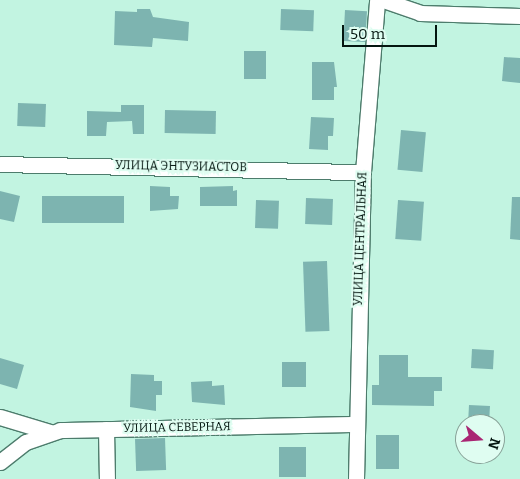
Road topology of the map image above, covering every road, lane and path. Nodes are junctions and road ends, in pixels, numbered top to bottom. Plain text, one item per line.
1 (377, 0) edge
2 (382, 0) edge
3 (520, 16) edge
4 (0, 164) edge
5 (363, 172) junction
6 (0, 418) edge
7 (356, 424) junction
8 (104, 429) junction
9 (46, 433) junction
10 (0, 462) edge
11 (107, 479) edge
12 (356, 479) edge

1 - 5 street, УЛИЦА ЦЕНТРАЛЬНАЯ
2 - 3 street
4 - 5 street, УЛИЦА ЭНТУЗИАСТОВ
5 - 7 street, УЛИЦА ЦЕНТРАЛЬНАЯ
6 - 9 street
7 - 8 street
7 - 12 street, УЛИЦА ЦЕНТРАЛЬНАЯ
8 - 9 street
8 - 11 street
9 - 10 street

